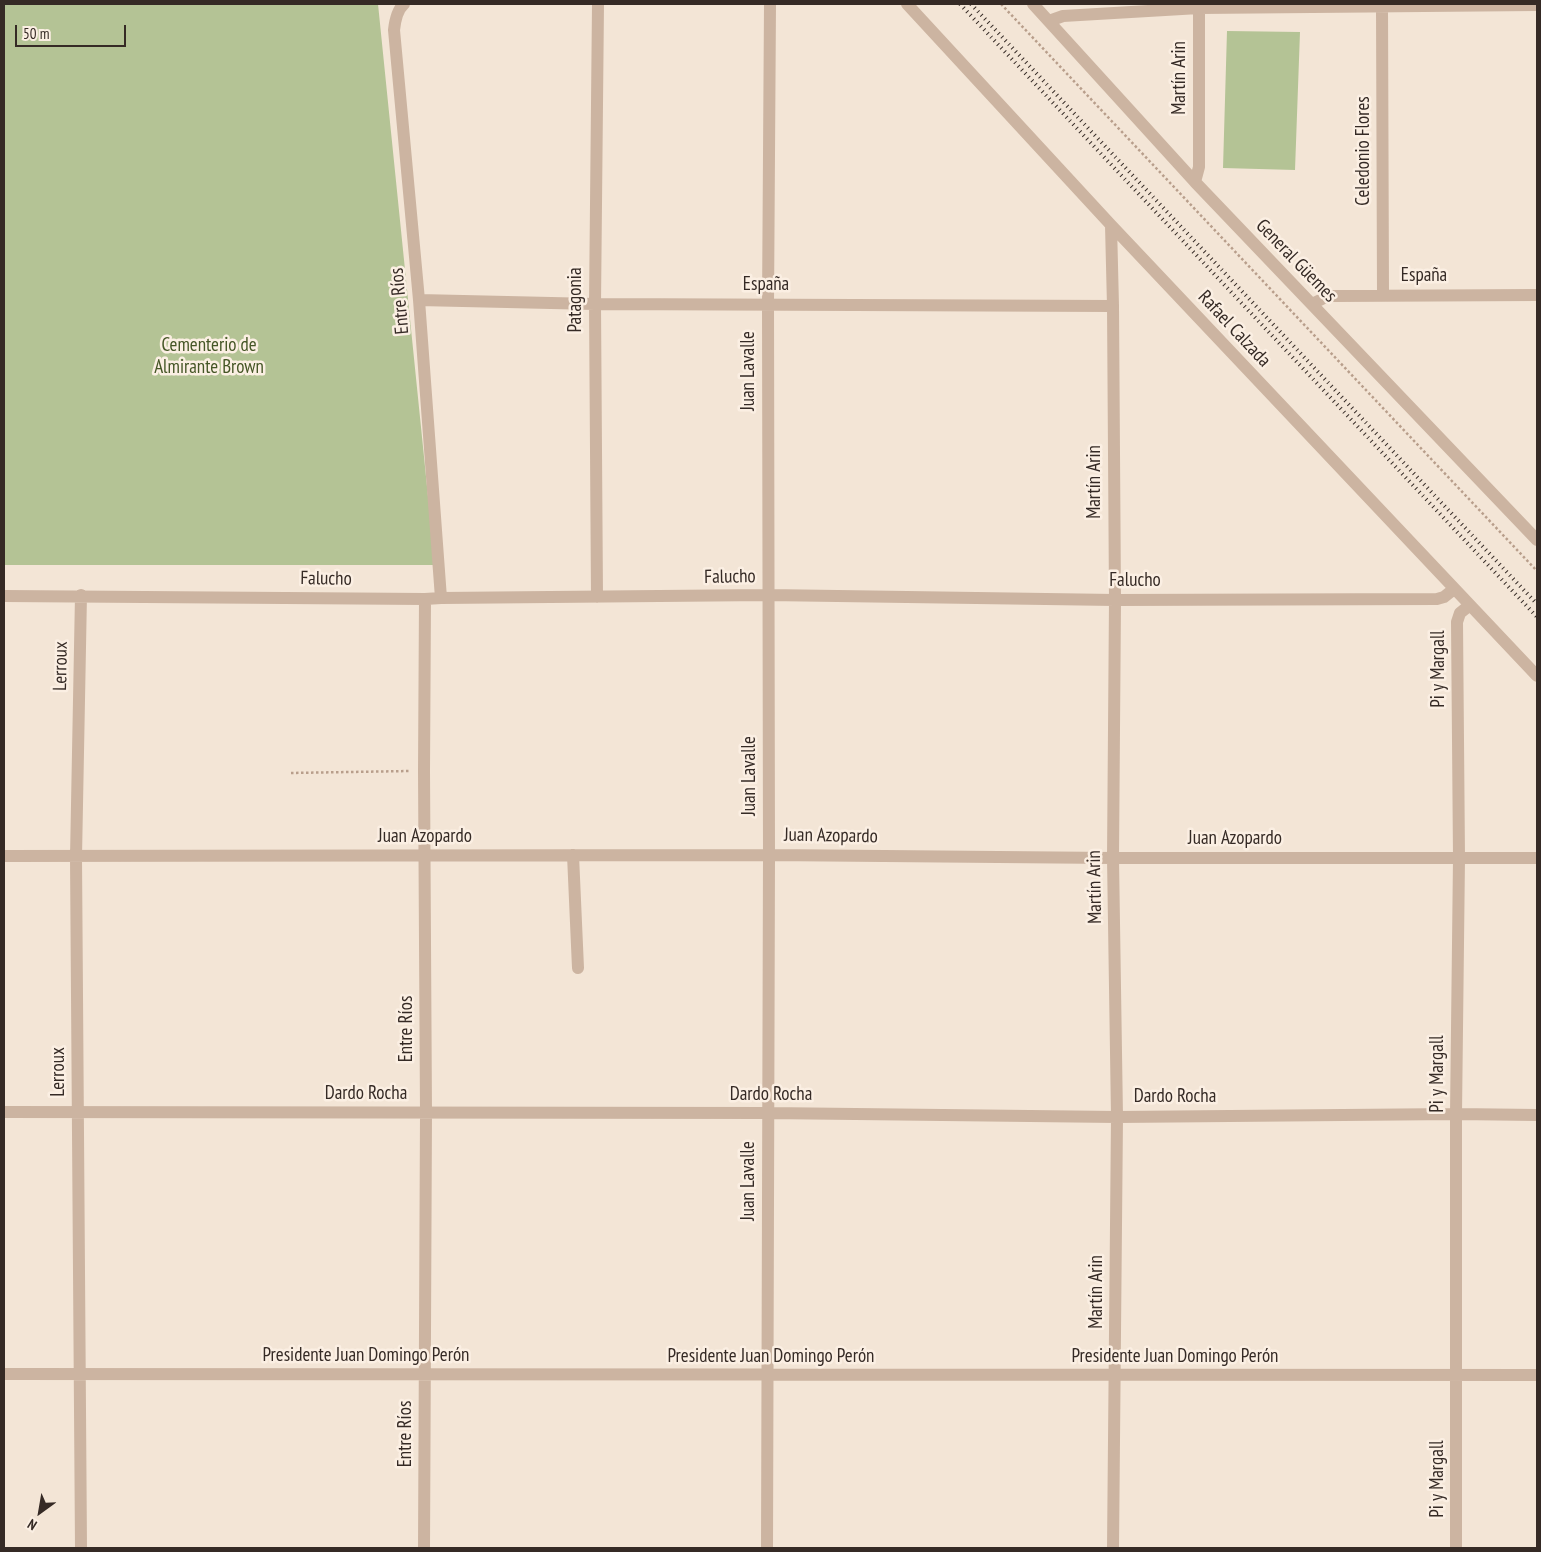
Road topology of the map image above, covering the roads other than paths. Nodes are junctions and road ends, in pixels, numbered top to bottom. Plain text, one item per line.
1 (404, 4) edge
2 (598, 4) edge
3 (770, 4) edge
4 (908, 4) edge
5 (1033, 4) edge
6 (1367, 5) edge
7 (1537, 5) edge
8 (1199, 6) edge
9 (1382, 6) junction
10 (1049, 21) junction
11 (1195, 182) junction
12 (1111, 225) junction
13 (1383, 294) junction
14 (1537, 295) edge
15 (419, 300) junction
16 (595, 304) junction
17 (768, 304) junction
18 (1312, 304) junction
19 (1113, 306) junction
20 (1537, 540) edge
21 (1454, 589) junction
22 (81, 595) junction
23 (768, 595) junction
24 (4, 596) edge
25 (597, 597) junction
26 (441, 598) junction
27 (425, 599) junction
28 (1115, 600) junction
29 (1470, 605) junction
30 (1537, 676) edge
31 (769, 854) junction
32 (425, 855) junction
33 (573, 855) junction
34 (4, 856) edge
35 (76, 856) junction
36 (1113, 858) junction
37 (1459, 858) junction
38 (1537, 858) edge
39 (578, 968) dead end
40 (4, 1112) edge
41 (78, 1112) junction
42 (426, 1113) junction
43 (768, 1114) junction
44 (1456, 1114) junction
45 (1537, 1115) edge
46 (1116, 1117) junction
47 (4, 1374) edge
48 (425, 1374) junction
49 (80, 1375) junction
50 (1457, 1375) junction
51 (1537, 1375) edge
52 (767, 1376) junction
53 (1115, 1376) junction
54 (81, 1548) edge
55 (424, 1548) edge
56 (767, 1548) edge
57 (1113, 1548) edge
58 (1456, 1548) edge

1 - 15 street, Entre Ríos
2 - 16 street, Patagonia
3 - 17 street, Juan Lavalle
4 - 12 street, Rafael Calzada
5 - 10 street, General Güemes
6 - 8 street
6 - 9 street
7 - 9 street
8 - 10 street
8 - 11 street, Martín Arin
9 - 13 street, Celedonio Flores
10 - 11 street, General Güemes
11 - 18 street, General Güemes
12 - 19 street, Martín Arin
12 - 21 street, Rafael Calzada
13 - 14 street, España
13 - 18 street, España
15 - 16 street, España
15 - 26 street, Entre Ríos
16 - 17 street, España
16 - 25 street, Patagonia
17 - 19 street, España
17 - 23 street, Juan Lavalle
18 - 20 street, General Güemes
19 - 28 street, Martín Arin
21 - 28 street, Falucho
21 - 29 street, Rafael Calzada
22 - 24 street, Falucho
22 - 27 street, Falucho
22 - 35 street, Lerroux
23 - 25 street, Falucho
23 - 28 street, Falucho
23 - 31 street, Juan Lavalle
25 - 26 street, Falucho
26 - 27 street, Falucho
27 - 32 street, Entre Ríos
28 - 36 street, Martín Arin
29 - 30 street, Rafael Calzada
29 - 37 street, Pi y Margall
31 - 33 street, Juan Azopardo
31 - 36 street, Juan Azopardo
31 - 43 street, Juan Lavalle
32 - 33 street, Juan Azopardo
32 - 35 street, Juan Azopardo
32 - 42 street, Entre Ríos
33 - 39 street
34 - 35 street, Juan Azopardo
35 - 41 street, Lerroux
36 - 37 street, Juan Azopardo
36 - 46 street, Martín Arin
37 - 38 street, Juan Azopardo
37 - 44 street, Pi y Margall
40 - 41 street, Dardo Rocha
41 - 42 street, Dardo Rocha
41 - 49 street, Lerroux
42 - 43 street, Dardo Rocha
42 - 48 street, Entre Ríos
43 - 46 street, Dardo Rocha
43 - 52 street, Juan Lavalle
44 - 45 street, Dardo Rocha
44 - 46 street, Dardo Rocha
44 - 50 street, Pi y Margall
46 - 53 street, Martín Arin
47 - 49 street, Presidente Juan Domingo Perón
48 - 49 street, Presidente Juan Domingo Perón
48 - 52 street, Presidente Juan Domingo Perón
48 - 55 street, Entre Ríos
49 - 54 street, Lerroux
50 - 51 street, Presidente Juan Domingo Perón
50 - 53 street, Presidente Juan Domingo Perón
50 - 58 street, Pi y Margall
52 - 53 street, Presidente Juan Domingo Perón
52 - 56 street, Juan Lavalle
53 - 57 street, Martín Arin

